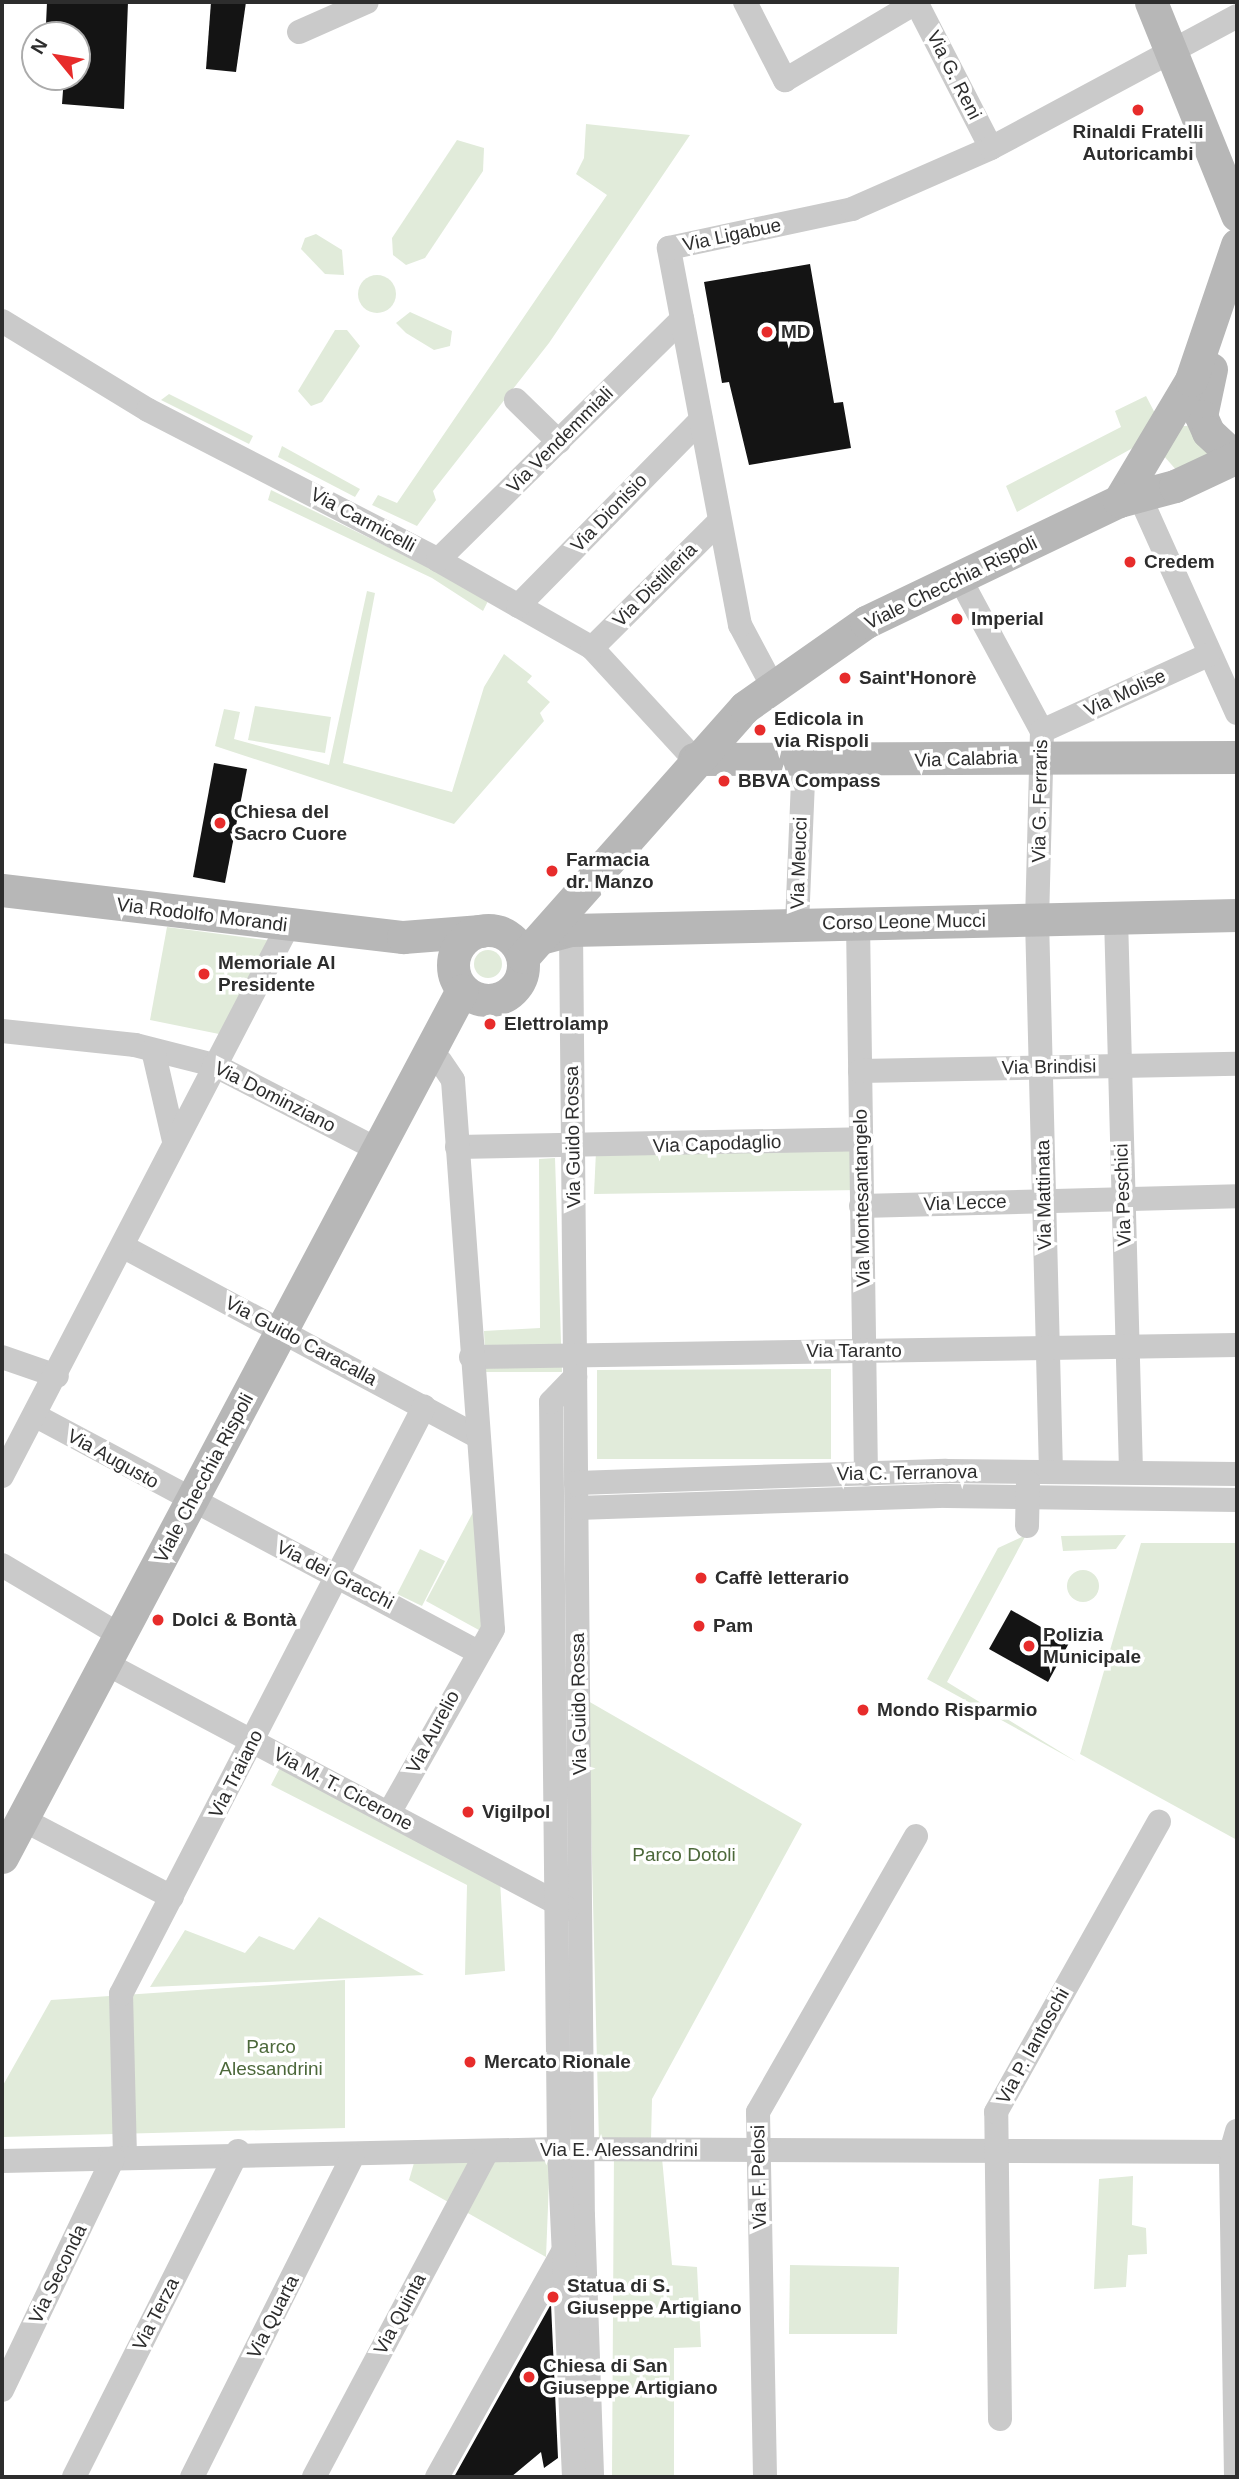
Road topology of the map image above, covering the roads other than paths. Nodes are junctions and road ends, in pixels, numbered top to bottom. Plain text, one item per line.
1 (367, 2) edge
2 (745, 2) edge
3 (917, 2) edge
4 (1151, 2) edge
5 (1237, 16) edge
6 (299, 32) dead end
7 (1171, 53) junction
8 (991, 148) junction
9 (1237, 215) edge
10 (1237, 246) edge
11 (1237, 290) edge
12 (682, 319) junction
13 (2, 321) edge
14 (516, 400) dead end
15 (701, 420) junction
16 (1208, 432) junction
17 (1160, 437) junction
18 (559, 442) junction
19 (1237, 458) edge
20 (1198, 475) junction
21 (1129, 498) junction
22 (719, 522) junction
23 (438, 560) junction
24 (959, 578) junction
25 (518, 606) junction
26 (592, 648) junction
27 (1208, 655) junction
28 (774, 687) junction
29 (1237, 713) edge
30 (733, 719) junction
31 (1043, 743) junction
32 (1237, 757) edge
33 (694, 759) junction
34 (767, 760) junction
35 (804, 760) junction
36 (583, 884) junction
37 (2, 890) edge
38 (1237, 915) edge
39 (1116, 917) junction
40 (1037, 919) junction
41 (858, 923) junction
42 (797, 924) junction
43 (288, 926) junction
44 (489, 931) junction
45 (403, 937) junction
46 (546, 942) junction
47 (469, 985) junction
48 (2, 1031) edge
49 (153, 1050) junction
50 (440, 1061) junction
51 (1237, 1064) edge
52 (214, 1065) junction
53 (1119, 1066) junction
54 (1040, 1067) junction
55 (860, 1071) junction
56 (409, 1101) junction
57 (862, 1139) junction
58 (174, 1141) junction
59 (457, 1147) junction
60 (572, 1148) junction
61 (379, 1150) junction
62 (1237, 1196) edge
63 (1123, 1200) junction
64 (1044, 1201) junction
65 (862, 1206) junction
66 (124, 1247) junction
67 (283, 1330) junction
68 (1237, 1345) edge
69 (1127, 1348) junction
70 (864, 1350) junction
71 (1048, 1352) junction
72 (2, 1357) edge
73 (471, 1357) junction
74 (575, 1366) junction
75 (57, 1376) junction
76 (424, 1407) junction
77 (36, 1416) junction
78 (477, 1436) junction
79 (1040, 1471) junction
80 (1131, 1472) junction
81 (866, 1474) junction
82 (1237, 1474) edge
83 (2, 1476) edge
84 (576, 1483) junction
85 (1028, 1496) junction
86 (1237, 1500) edge
87 (191, 1503) junction
88 (577, 1508) junction
89 (1027, 1526) dead end
90 (2, 1565) edge
91 (338, 1574) junction
92 (113, 1649) junction
93 (477, 1651) junction
94 (253, 1741) junction
95 (389, 1813) junction
96 (22, 1819) junction
97 (1159, 1822) dead end
98 (916, 1836) dead end
99 (2, 1857) edge
100 (172, 1897) junction
101 (556, 1902) junction
102 (581, 1916) junction
103 (1235, 2145) edge
104 (571, 2149) junction
105 (758, 2150) junction
106 (238, 2151) junction
107 (487, 2152) junction
108 (994, 2152) junction
109 (354, 2156) junction
110 (119, 2158) junction
111 (2, 2161) edge
112 (583, 2216) junction
113 (562, 2253) junction
114 (2, 2389) edge
115 (1000, 2419) dead end
116 (74, 2477) edge
117 (192, 2477) edge
118 (314, 2477) edge
119 (437, 2477) edge
120 (574, 2477) edge
121 (592, 2477) edge
122 (765, 2477) edge
123 (1236, 2477) edge

1 - 6 street
2 - 3 street
3 - 8 street, Via G. Reni
4 - 7 main road
5 - 7 street, Via Ligabue
7 - 8 street, Via Ligabue
7 - 9 main road
8 - 12 street, Via Ligabue
10 - 17 main road
11 - 16 main road
12 - 15 street, Via Ligabue
12 - 18 street, Via Vendemmiali
13 - 23 street, Via Carmicelli
14 - 18 street
15 - 22 street, Via Ligabue
15 - 25 street, Via Dionisio
16 - 17 main road
16 - 19 main road
16 - 20 main road
17 - 20 main road
17 - 21 main road
18 - 23 street, Via Vendemmiali
19 - 20 main road, Viale Checchia Rispoli
20 - 21 main road, Viale Checchia Rispoli
21 - 24 main road, Viale Checchia Rispoli
21 - 27 street
22 - 26 street, Via Distilleria
22 - 28 street, Via Ligabue
23 - 25 street, Via Carmicelli
24 - 28 main road, Viale Checchia Rispoli
24 - 31 street, Via G. Ferraris
25 - 26 street, Via Carmicelli
26 - 33 street, Via Carmicelli
27 - 29 street
27 - 31 street, Via Molise
28 - 30 main road, Viale Checchia Rispoli
30 - 33 main road, Viale Checchia Rispoli
30 - 34 main road
31 - 32 main road, Via Calabria
31 - 35 main road, Via Calabria
31 - 40 street, Via G. Ferraris
33 - 34 main road, Via Calabria
33 - 36 main road, Viale Checchia Rispoli
34 - 35 main road, Via Calabria
35 - 42 street, Via Meucci
36 - 44 main road, Viale Checchia Rispoli
36 - 46 main road, Viale Checchia Rispoli
37 - 43 main road, Via Rodolfo Morandi
38 - 39 main road, Corso Leone Mucci
39 - 40 main road, Corso Leone Mucci
39 - 53 street, Via Peschici
40 - 41 main road, Corso Leone Mucci
40 - 54 street, Via Mattinata
41 - 42 main road, Corso Leone Mucci
41 - 55 street, Via Montesantangelo
42 - 46 main road, Corso Leone Mucci
43 - 45 main road, Via Rodolfo Morandi
43 - 52 street
44 - 45 main road, Via Rodolfo Morandi
44 - 46 main road
44 - 47 main road, Viale Checchia Rispoli
45 - 47 main road, Via Rodolfo Morandi
46 - 47 main road, Viale Checchia Rispoli
46 - 60 street, Via Guido Rossa
47 - 50 main road, Viale Checchia Rispoli
47 - 56 main road, Viale Checchia Rispoli
48 - 49 street, Via Dominziano
49 - 52 street, Via Dominziano
49 - 58 street
50 - 56 main road, Viale Checchia Rispoli
50 - 59 street, Via Aurelio
51 - 53 street, Via Brindisi
52 - 58 street
52 - 61 street, Via Dominziano
53 - 54 street, Via Brindisi
53 - 63 street, Via Peschici
54 - 55 street, Via Brindisi
54 - 64 street, Via Mattinata
55 - 57 street, Via Montesantangelo
56 - 61 main road, Viale Checchia Rispoli
57 - 60 street, Via Capodaglio
57 - 65 street, Via Montesantangelo
58 - 66 street
59 - 60 street, Via Capodaglio
59 - 73 street, Via Aurelio
60 - 74 street, Via Guido Rossa
61 - 67 main road, Viale Checchia Rispoli
62 - 63 street, Via Lecce
63 - 64 street, Via Lecce
63 - 69 street, Via Peschici
64 - 65 street, Via Lecce
64 - 71 street, Via Mattinata
65 - 70 street, Via Montesantangelo
66 - 67 street, Via Guido Caracalla
66 - 75 street
67 - 76 street, Via Guido Caracalla
67 - 87 main road, Viale Checchia Rispoli
68 - 69 street, Via Taranto
69 - 71 street, Via Taranto
69 - 80 street, Via Peschici
70 - 71 street, Via Taranto
70 - 74 street, Via Taranto
70 - 81 street, Via Montesantangelo
71 - 79 street, Via Mattinata
72 - 75 street
73 - 74 street, Via Taranto
73 - 78 street, Via Aurelio
74 - 84 street, Via Guido Rossa
74 - 101 street
75 - 77 street
76 - 78 street, Via Guido Caracalla
76 - 91 street, Via Traiano
77 - 83 street
77 - 87 street, Via Augusto
78 - 93 street, Via Aurelio
79 - 80 street, Via C. Terranova
79 - 81 street, Via C. Terranova
79 - 85 street, Via Mattinata
80 - 82 street, Via C. Terranova
81 - 84 street, Via C. Terranova
84 - 88 street, Via Guido Rossa
85 - 86 street
85 - 88 street
85 - 89 street, Via Mattinata
87 - 91 street, Via dei Gracchi
87 - 92 main road, Viale Checchia Rispoli
88 - 102 street, Via Guido Rossa
90 - 92 street, Via M. T. Cicerone
91 - 93 street, Via dei Gracchi
91 - 94 street, Via Traiano
92 - 94 street, Via M. T. Cicerone
92 - 96 main road, Viale Checchia Rispoli
93 - 95 street, Via Aurelio
94 - 95 street, Via M. T. Cicerone
94 - 100 street, Via Traiano
95 - 101 street, Via M. T. Cicerone
96 - 99 main road, Viale Checchia Rispoli
96 - 100 street
97 - 108 street, Via P. Iantoschi
98 - 105 street, Via F. Pelosi
100 - 110 street, Via Traiano
101 - 102 street, Via M. T. Cicerone
101 - 104 street
102 - 104 street, Via Guido Rossa
103 - 108 street, Via E. Alessandrini
103 - 123 street
104 - 105 street, Via E. Alessandrini
104 - 107 street, Via E. Alessandrini
104 - 112 street, Via Guido Rossa
104 - 113 street
105 - 108 street, Via E. Alessandrini
105 - 122 street, Via F. Pelosi
106 - 109 street, Via E. Alessandrini
106 - 110 street, Via E. Alessandrini
106 - 116 street, Via Terza
107 - 109 street, Via E. Alessandrini
107 - 118 street, Via Quinta
108 - 115 street, Via P. Iantoschi
109 - 117 street, Via Quarta
110 - 111 street, Via E. Alessandrini
110 - 114 street, Via Seconda
112 - 113 street
112 - 121 street, Via Guido Rossa
113 - 119 street
113 - 120 street

